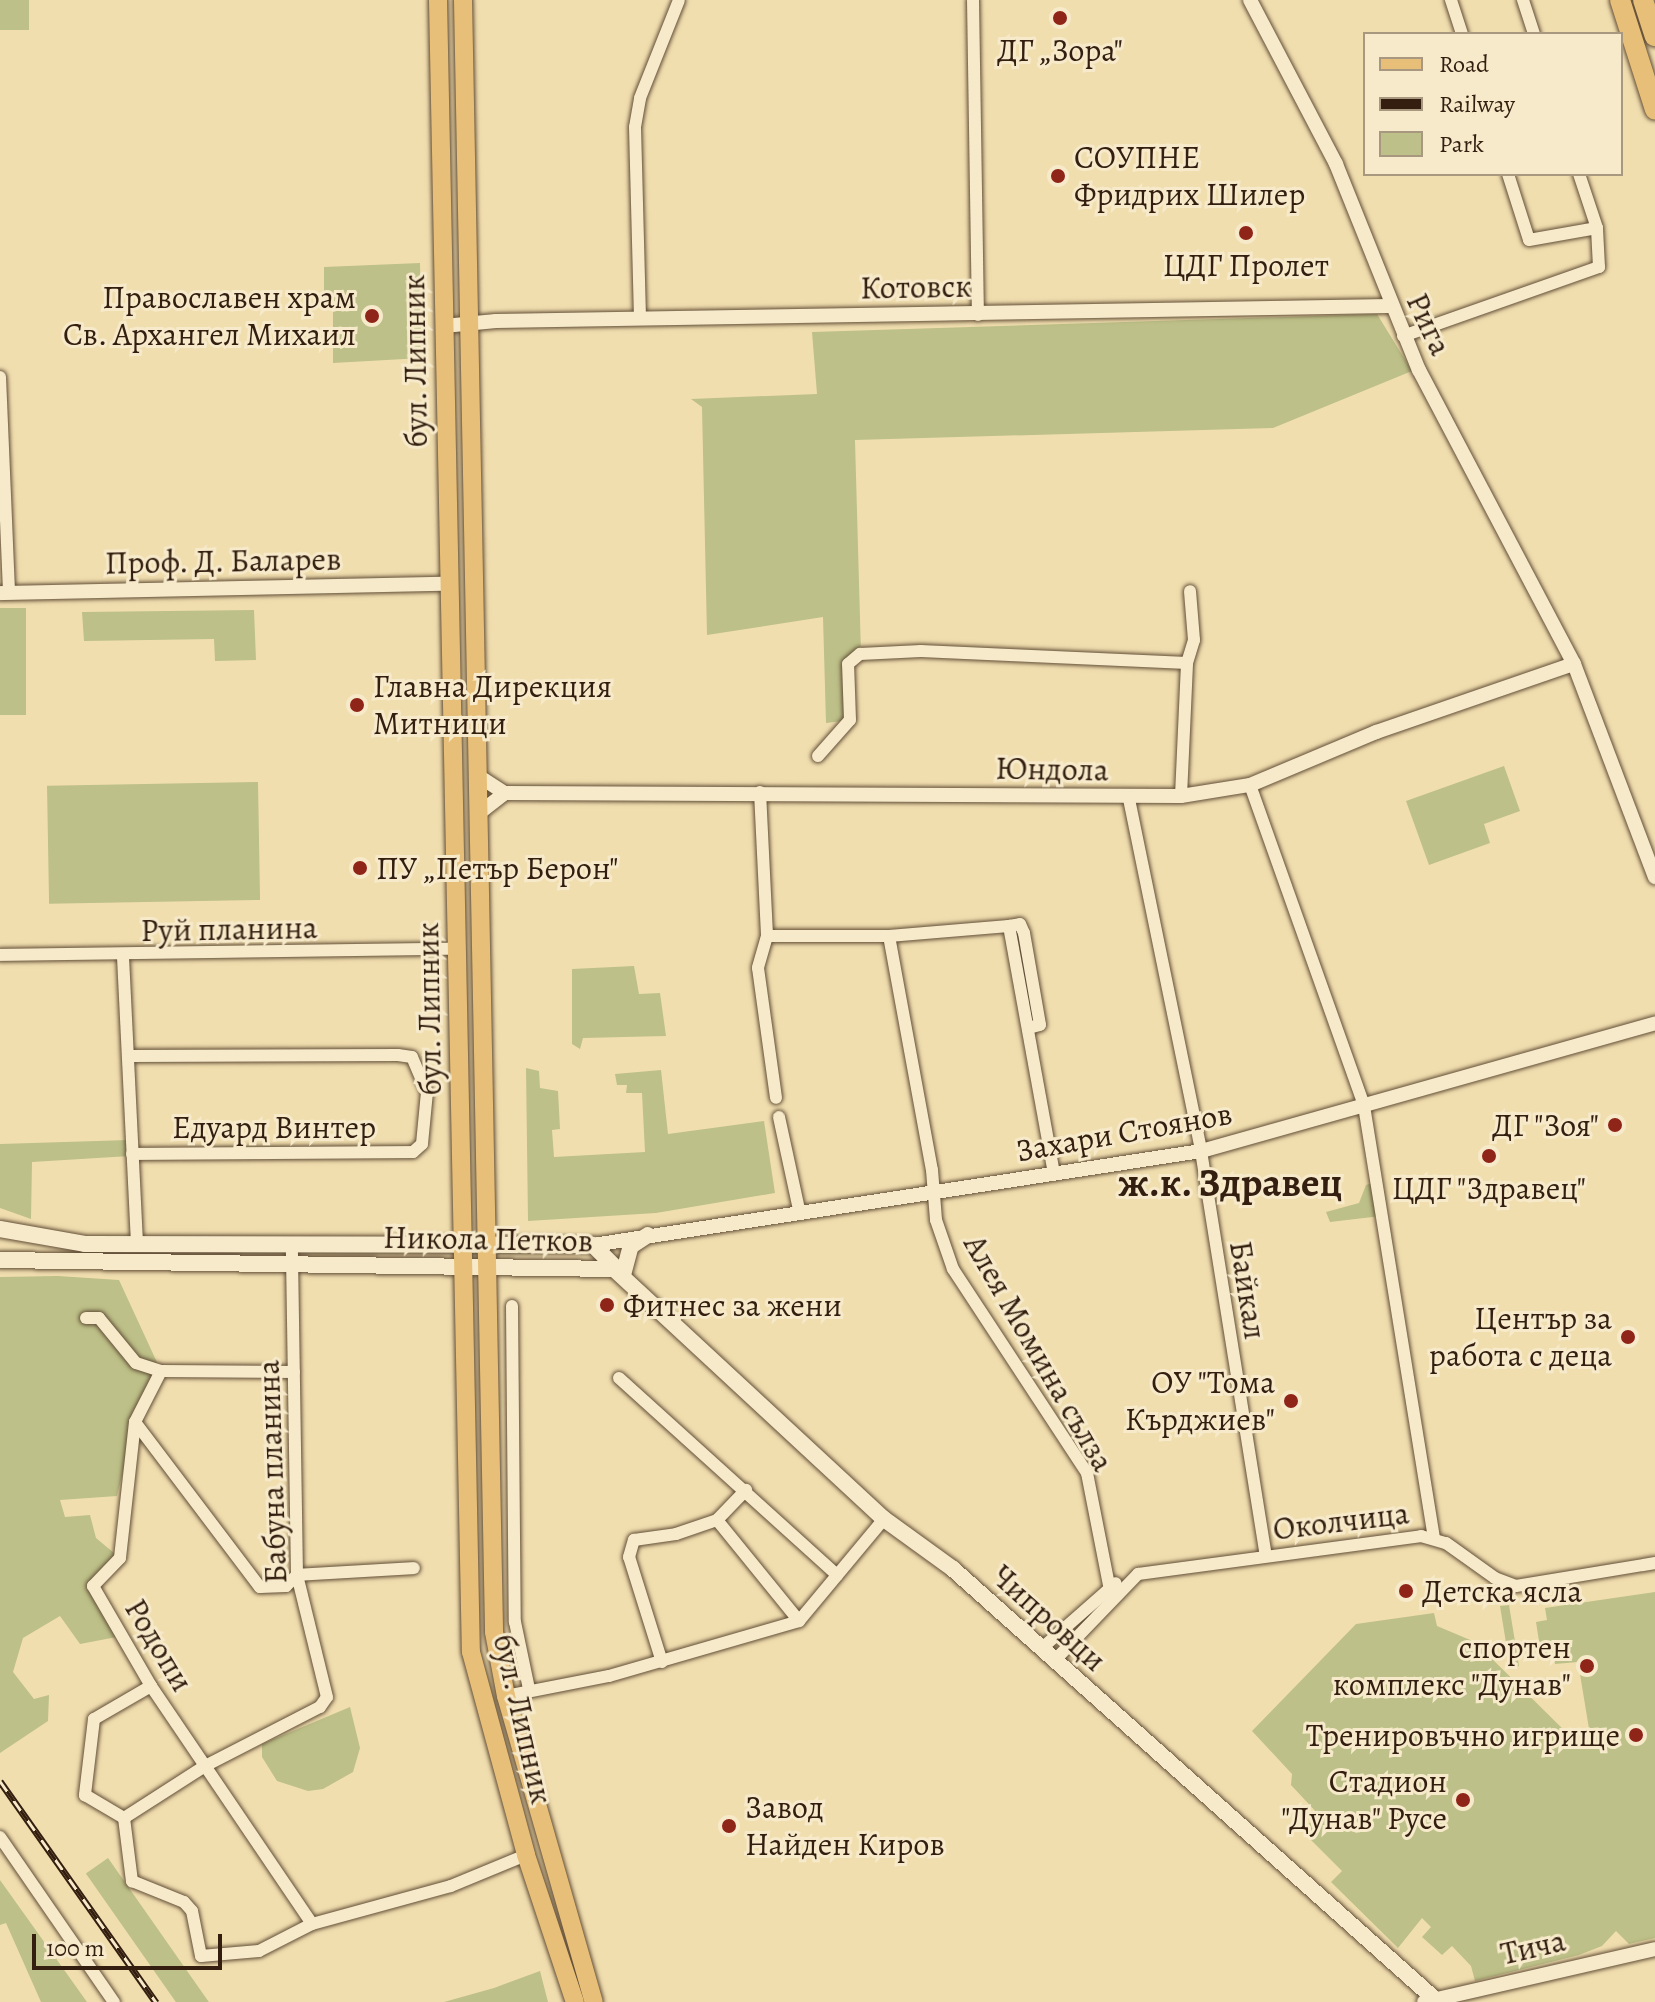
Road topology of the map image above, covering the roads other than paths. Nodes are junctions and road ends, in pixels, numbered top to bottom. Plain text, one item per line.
1 (438, 0) edge
2 (463, 0) edge
3 (679, 0) edge
4 (973, 0) edge
5 (1250, 0) edge
6 (1451, 0) edge
7 (1523, 0) edge
8 (1620, 0) edge
9 (1643, 0) edge
10 (1461, 32) edge
11 (1533, 32) edge
12 (1655, 36) edge
13 (1655, 110) edge
14 (1509, 176) edge
15 (1580, 176) edge
16 (1597, 228) junction
17 (1389, 306) junction
18 (978, 315) junction
19 (640, 318) junction
20 (470, 323) junction
21 (444, 326) junction
22 (1403, 336) junction
23 (0, 377) edge
24 (448, 584) junction
25 (1190, 591) dead end
26 (5, 593) edge
27 (1187, 663) junction
28 (1574, 664) junction
29 (818, 756) dead end
30 (480, 777) junction
31 (1250, 785) junction
32 (760, 792) junction
33 (505, 793) junction
34 (1181, 796) junction
35 (1129, 799) junction
36 (482, 811) junction
37 (1655, 877) edge
38 (767, 936) junction
39 (889, 936) junction
40 (458, 949) junction
41 (0, 955) edge
42 (123, 957) junction
43 (1655, 1023) edge
44 (128, 1056) junction
45 (776, 1098) dead end
46 (1364, 1106) junction
47 (779, 1117) dead end
48 (1201, 1151) junction
49 (132, 1154) junction
50 (1054, 1174) junction
51 (935, 1193) junction
52 (800, 1214) junction
53 (0, 1229) edge
54 (648, 1235) junction
55 (137, 1243) junction
56 (292, 1244) junction
57 (462, 1245) junction
58 (490, 1245) junction
59 (593, 1245) junction
60 (0, 1260) edge
61 (292, 1266) junction
62 (462, 1266) junction
63 (491, 1267) junction
64 (623, 1275) junction
65 (512, 1306) dead end
66 (86, 1318) dead end
67 (161, 1371) junction
68 (294, 1372) junction
69 (619, 1378) dead end
70 (135, 1422) junction
71 (746, 1490) junction
72 (884, 1519) junction
73 (717, 1520) junction
74 (1434, 1538) junction
75 (1266, 1555) junction
76 (1655, 1563) edge
77 (414, 1568) dead end
78 (1138, 1574) junction
79 (297, 1575) junction
80 (837, 1575) junction
81 (1109, 1585) junction
82 (799, 1621) junction
83 (1042, 1648) junction
84 (1055, 1660) junction
85 (662, 1662) junction
86 (151, 1686) junction
87 (529, 1689) junction
88 (506, 1696) junction
89 (205, 1766) junction
90 (124, 1818) junction
91 (0, 1837) edge
92 (526, 1855) junction
93 (312, 1924) junction
94 (1655, 1949) edge
95 (1433, 2001) edge
96 (114, 2002) edge
97 (575, 2002) edge
98 (594, 2002) edge

1 - 21 main road, бул. Липник
2 - 20 main road, бул. Липник
3 - 19 street
4 - 18 street
5 - 17 street, Рига
6 - 10 street
7 - 11 street
8 - 13 highway
9 - 12 highway
14 - 16 street
15 - 16 street
16 - 22 street
17 - 18 street, Котовск
17 - 22 street, Рига
18 - 19 street, Котовск
19 - 20 street, Котовск
20 - 21 street, Котовск
20 - 30 main road, бул. Липник
21 - 24 main road, бул. Липник
22 - 28 street, Рига
23 - 26 street
24 - 26 street, Проф. Д. Баларев
24 - 40 main road, бул. Липник
25 - 27 street
27 - 29 street
27 - 34 street
28 - 31 street, Юндола
28 - 37 street, Рига
30 - 33 street
30 - 36 main road, бул. Липник
31 - 34 street, Юндола
31 - 46 street
32 - 33 street, Юндола
32 - 35 street, Юндола
32 - 38 street
33 - 36 street
34 - 35 street, Юндола
35 - 48 street, Байкал
36 - 58 main road, бул. Липник
38 - 39 street
38 - 45 street
39 - 50 street
39 - 51 street, Алея Момина сълза
40 - 42 street, Руй планина
40 - 57 main road, бул. Липник
41 - 42 street, Руй планина
42 - 44 street
43 - 46 street, Захари Стоянов
44 - 49 street
44 - 49 street, Едуард Винтер
46 - 48 street, Захари Стоянов
46 - 74 street
47 - 52 street
48 - 50 street, Захари Стоянов
48 - 75 street, Байкал
49 - 55 street
50 - 51 street, Захари Стоянов
51 - 52 street, Захари Стоянов
51 - 81 street, Алея Момина сълза
52 - 54 street, Захари Стоянов
53 - 55 main road, Никола Петков
54 - 59 street, Захари Стоянов
54 - 64 main road
55 - 56 main road, Никола Петков
56 - 57 main road, Никола Петков
56 - 61 street, Бабуна планина
57 - 58 main road, Никола Петков
57 - 62 main road, бул. Липник
58 - 59 main road, Никола Петков
58 - 63 main road, бул. Липник
59 - 64 main road, Никола Петков
60 - 61 main road, Никола Петков
61 - 62 main road, Никола Петков
61 - 68 street, Бабуна планина
62 - 63 main road, Никола Петков
62 - 92 main road, бул. Липник
63 - 64 main road, Никола Петков
63 - 88 main road, бул. Липник
64 - 72 main road, Чипровци
65 - 87 street
66 - 67 street
67 - 68 street
67 - 70 street, Родопи
68 - 79 street, Бабуна планина
69 - 71 street
70 - 79 street
70 - 86 street, Родопи
71 - 73 street
71 - 80 street
72 - 80 street
72 - 83 main road, Чипровци
73 - 82 street
73 - 85 street
74 - 75 street, Околчица
74 - 76 street, Околчица
75 - 78 street, Околчица
77 - 79 street
78 - 81 street, Околчица
78 - 84 street
79 - 89 street, Бабуна планина
80 - 82 street
81 - 83 street
82 - 85 street
83 - 84 main road, Чипровци
84 - 95 main road, Чипровци
85 - 87 street
86 - 89 street, Родопи
86 - 90 street
87 - 88 street
88 - 98 main road, бул. Липник
89 - 90 street
89 - 93 street, Родопи
90 - 93 street
91 - 96 street
92 - 93 street
92 - 97 main road, бул. Липник
94 - 95 street, Тича

